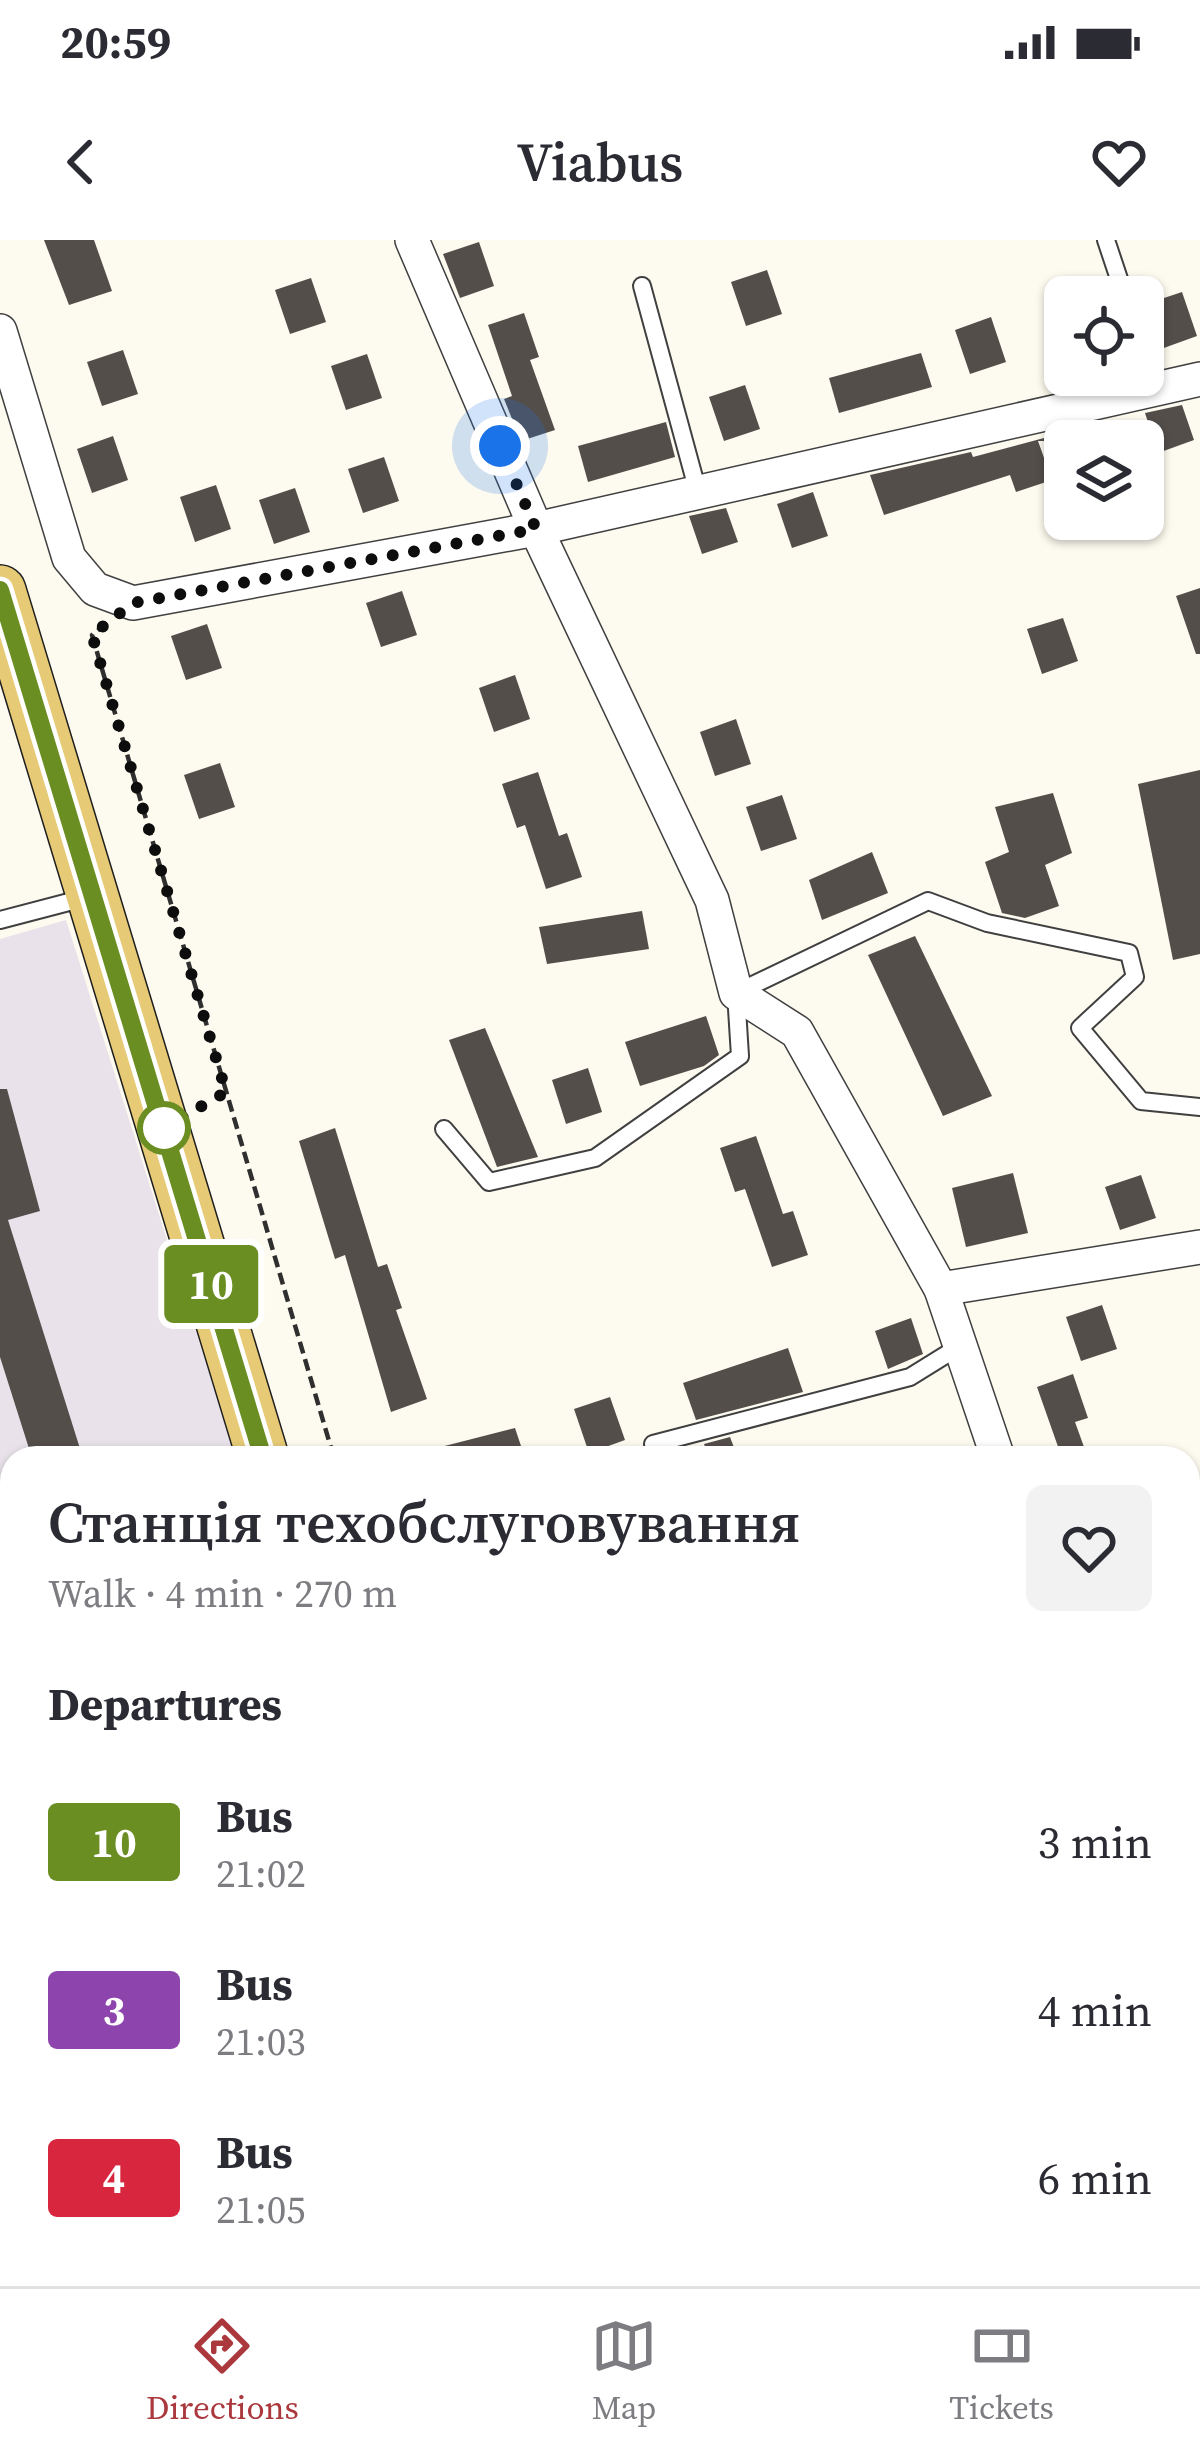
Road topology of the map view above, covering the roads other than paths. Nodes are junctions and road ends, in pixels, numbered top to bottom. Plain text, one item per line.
1 (412, 240) edge
2 (1106, 240) edge
3 (1118, 276) edge
4 (642, 286) dead end
5 (0, 331) edge
6 (1200, 379) edge
7 (1164, 387) edge
8 (1124, 396) edge
9 (698, 492) junction
10 (536, 529) junction
11 (0, 590) edge
12 (95, 895) junction
13 (0, 920) edge
14 (736, 993) junction
15 (1200, 1107) edge
16 (444, 1129) dead end
17 (1200, 1246) edge
18 (941, 1289) junction
19 (960, 1346) junction
20 (652, 1444) dead end
21 (259, 1446) edge
22 (994, 1446) edge

1 - 10 street
2 - 3 lane
4 - 9 lane
5 - 10 street
6 - 7 street
8 - 9 street
9 - 10 street
10 - 14 street
11 - 12 main road
12 - 13 lane
12 - 21 main road
14 - 15 lane
14 - 16 lane
14 - 18 street
17 - 18 street
18 - 19 street
19 - 20 lane
19 - 22 street

